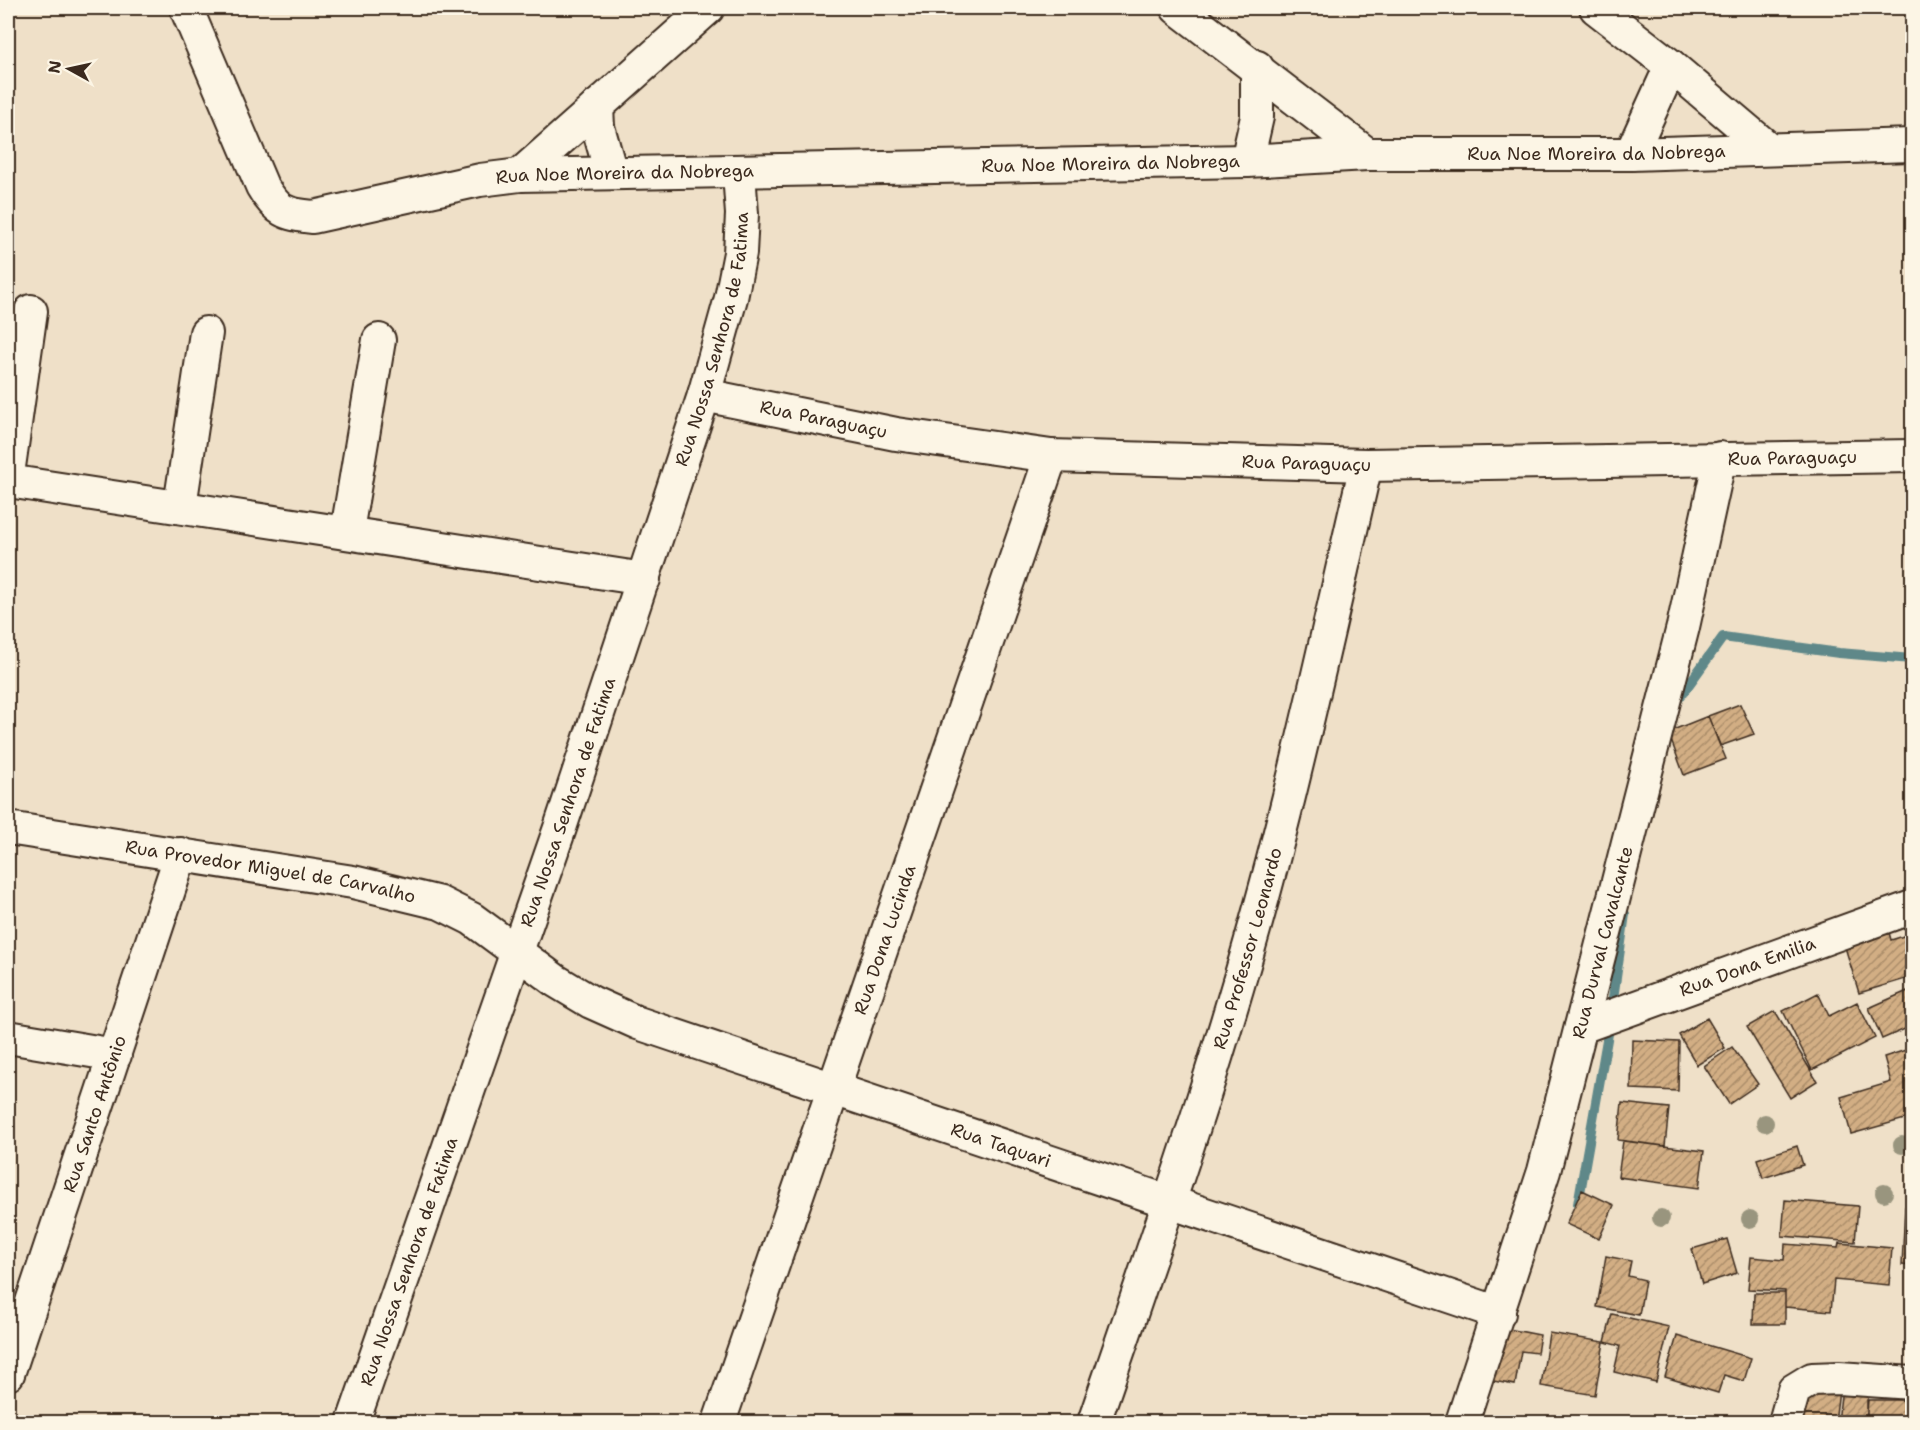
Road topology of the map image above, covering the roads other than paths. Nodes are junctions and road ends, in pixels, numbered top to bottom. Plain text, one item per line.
1 (186, 8) edge
2 (708, 8) edge
3 (1177, 8) edge
4 (1596, 8) edge
5 (1671, 66) junction
6 (1257, 67) junction
7 (597, 106) junction
8 (1912, 145) edge
9 (1769, 149) junction
10 (1367, 154) junction
11 (1631, 154) junction
12 (1247, 161) junction
13 (611, 173) junction
14 (739, 173) junction
15 (520, 175) junction
16 (31, 312) dead end
17 (206, 333) dead end
18 (379, 340) dead end
19 (704, 395) junction
20 (1051, 456) junction
21 (1912, 456) edge
22 (1720, 458) junction
23 (1366, 465) junction
24 (8, 474) edge
25 (8, 481) edge
26 (180, 506) junction
27 (347, 531) junction
28 (644, 579) junction
29 (8, 828) edge
30 (181, 854) junction
31 (1912, 907) edge
32 (516, 953) junction
33 (1591, 1023) junction
34 (8, 1036) edge
35 (115, 1055) junction
36 (835, 1091) junction
37 (1169, 1204) junction
38 (1498, 1313) junction
39 (8, 1374) edge
40 (1912, 1383) edge
41 (352, 1422) edge
42 (719, 1422) edge
43 (1094, 1422) edge
44 (1462, 1422) edge
45 (1785, 1422) edge

1 - 15 street, Rua Noe Moreira da Nobrega
2 - 7 street
3 - 6 street
4 - 5 street
5 - 9 street
5 - 11 street
6 - 10 street
6 - 12 street
7 - 13 street
7 - 15 street
8 - 9 street, Rua Noe Moreira da Nobrega
9 - 11 street, Rua Noe Moreira da Nobrega
10 - 11 street, Rua Noe Moreira da Nobrega
10 - 12 street, Rua Noe Moreira da Nobrega
12 - 14 street, Rua Noe Moreira da Nobrega
13 - 14 street, Rua Noe Moreira da Nobrega
13 - 15 street, Rua Noe Moreira da Nobrega
14 - 19 street, Rua Nossa Senhora de Fatima
16 - 24 street
17 - 26 street
18 - 27 street
19 - 20 street, Rua Paraguaçu
19 - 28 street, Rua Nossa Senhora de Fatima
20 - 23 street, Rua Paraguaçu
20 - 36 street, Rua Dona Lucinda
21 - 22 street, Rua Paraguaçu
22 - 23 street, Rua Paraguaçu
22 - 33 street, Rua Durval Cavalcante
23 - 37 street, Rua Professor Leonardo
25 - 26 street
26 - 27 street
27 - 28 street
28 - 32 street, Rua Nossa Senhora de Fatima
29 - 30 street, Rua Provedor Miguel de Carvalho
30 - 32 street, Rua Provedor Miguel de Carvalho
30 - 35 street, Rua Santo Antônio
31 - 33 street, Rua Dona Emilia
32 - 36 street, Rua Taquari
32 - 41 street, Rua Nossa Senhora de Fatima
33 - 38 street, Rua Durval Cavalcante
34 - 35 street
35 - 39 street, Rua Santo Antônio
36 - 37 street, Rua Taquari
36 - 42 street, Rua Dona Lucinda
37 - 38 street, Rua Taquari
37 - 43 street, Rua Professor Leonardo
38 - 44 street, Rua Durval Cavalcante
40 - 45 street

